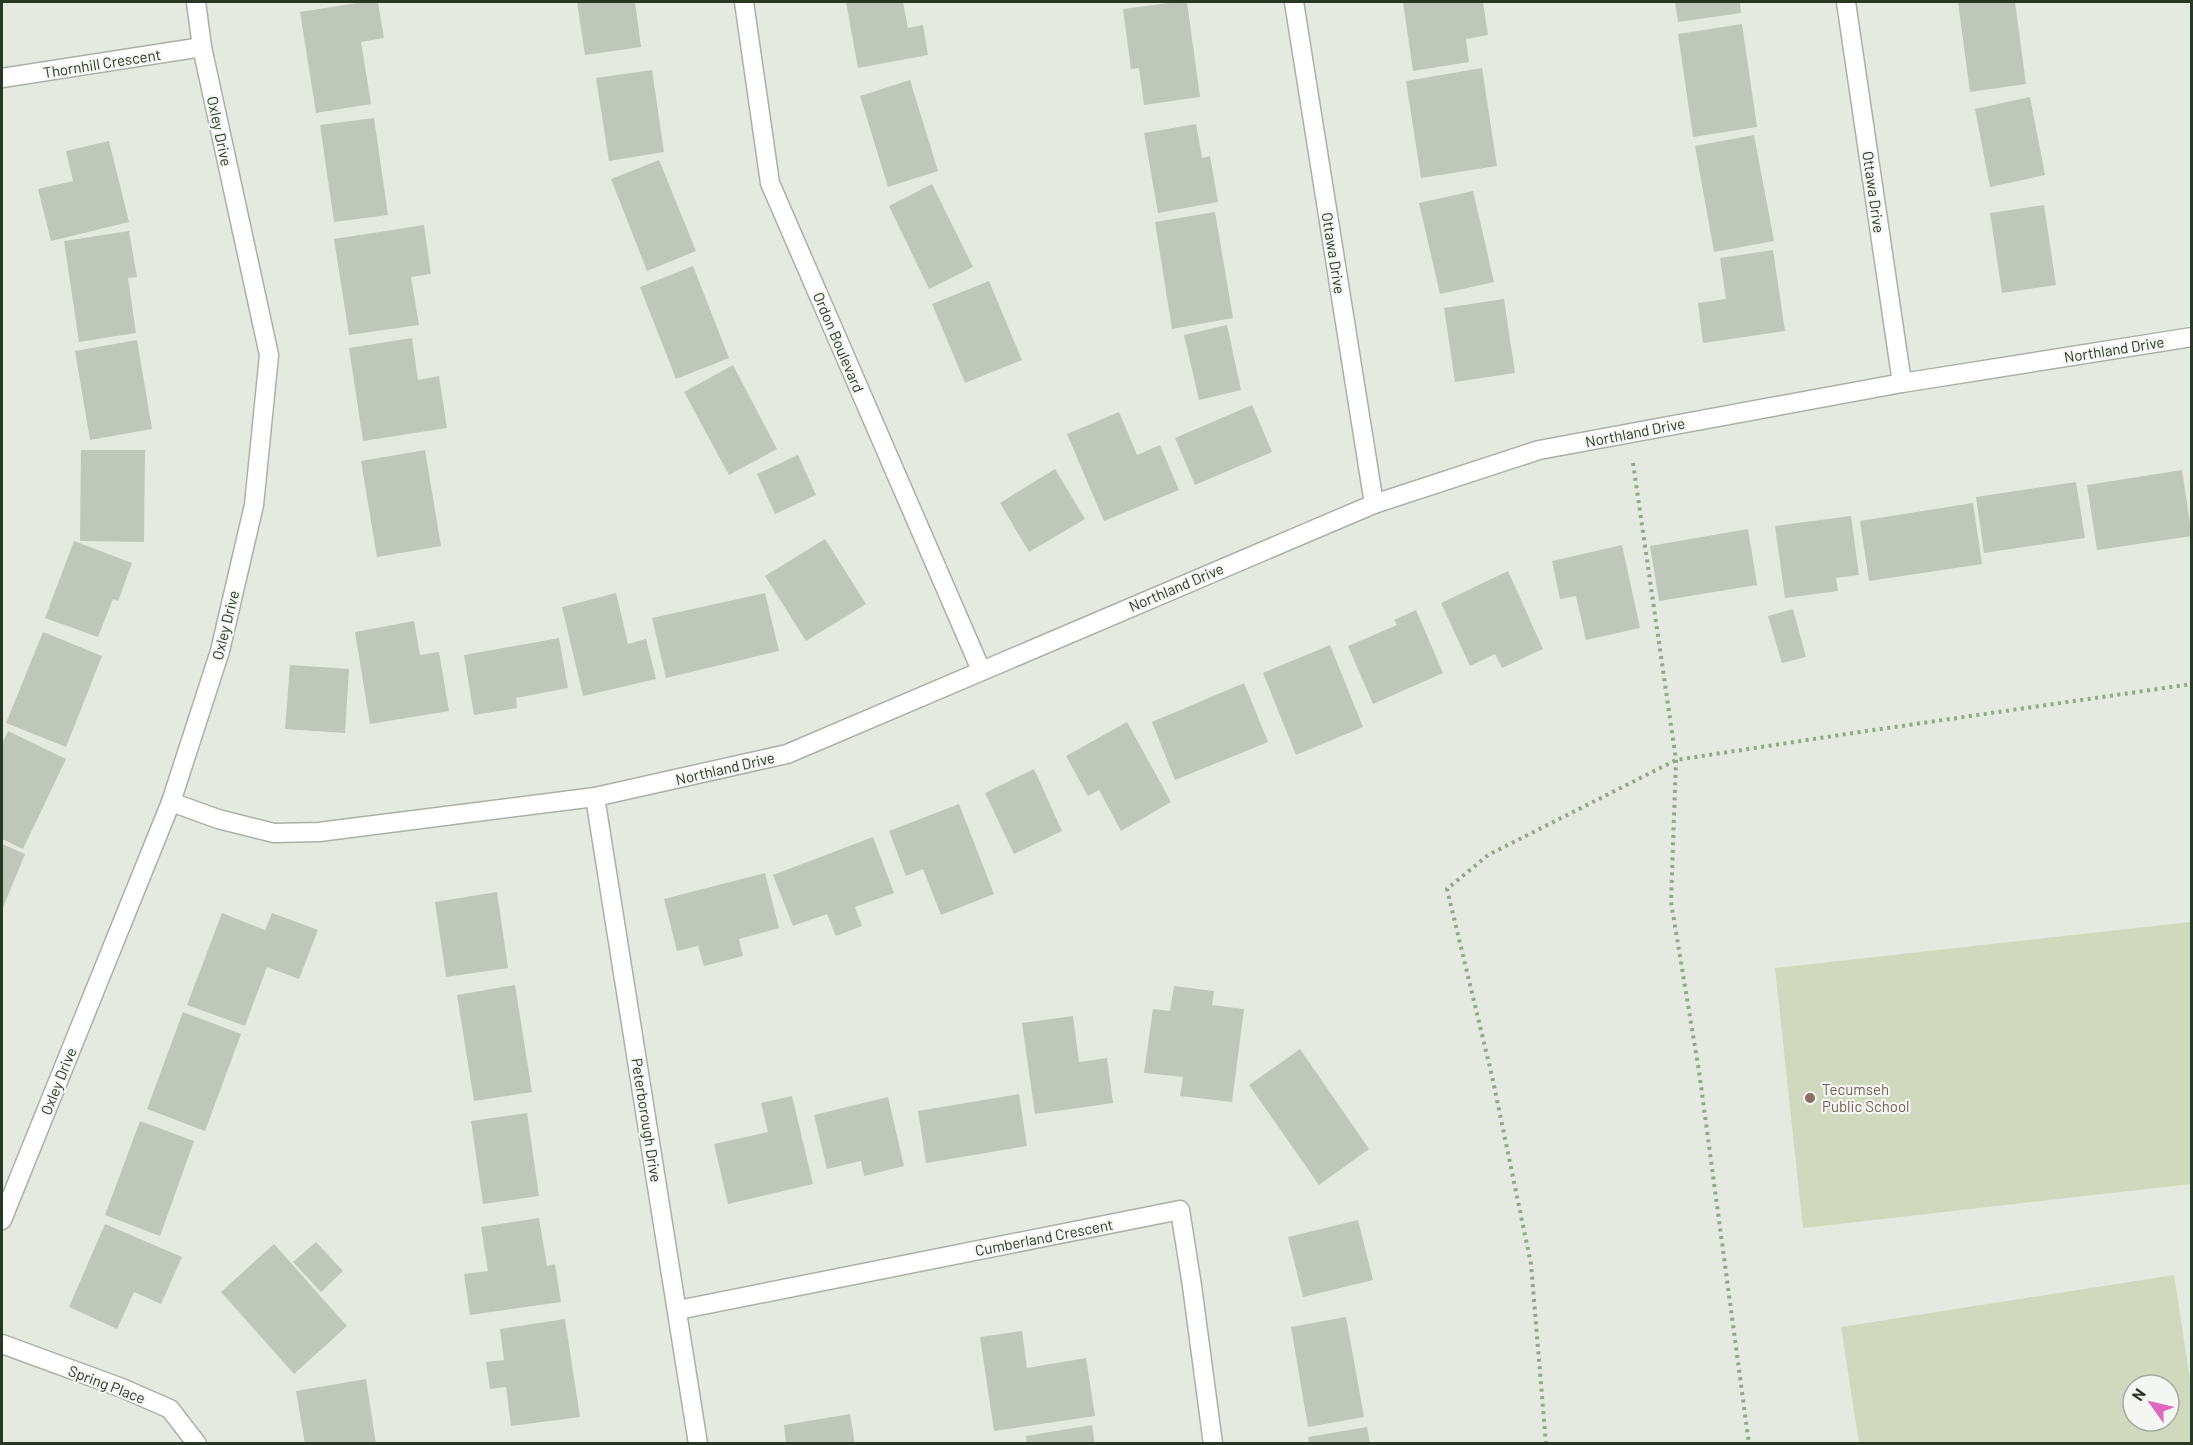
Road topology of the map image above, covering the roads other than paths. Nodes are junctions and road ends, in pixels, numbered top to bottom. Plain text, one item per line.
1 (196, 2) edge
2 (744, 2) edge
3 (1294, 2) edge
4 (1846, 2) edge
5 (202, 47) junction
6 (2, 78) edge
7 (2192, 337) edge
8 (1902, 383) junction
9 (1374, 504) junction
10 (981, 670) junction
11 (595, 797) junction
12 (171, 802) junction
13 (2, 1220) edge
14 (678, 1310) junction
15 (2, 1344) edge
16 (197, 1443) edge
17 (698, 1443) edge
18 (1213, 1443) edge

1 - 5 street, Oxley Drive
2 - 10 street, Ordon Boulevard
3 - 9 street, Ottawa Drive
4 - 8 street, Ottawa Drive
5 - 6 street, Thornhill Crescent
5 - 12 street, Oxley Drive
7 - 8 street, Northland Drive
8 - 9 street, Northland Drive
9 - 10 street, Northland Drive
10 - 11 street, Northland Drive
11 - 12 street, Northland Drive
11 - 14 street, Peterborough Drive
12 - 13 street, Oxley Drive
14 - 17 street, Peterborough Drive
14 - 18 street, Cumberland Crescent
15 - 16 street, Spring Place

